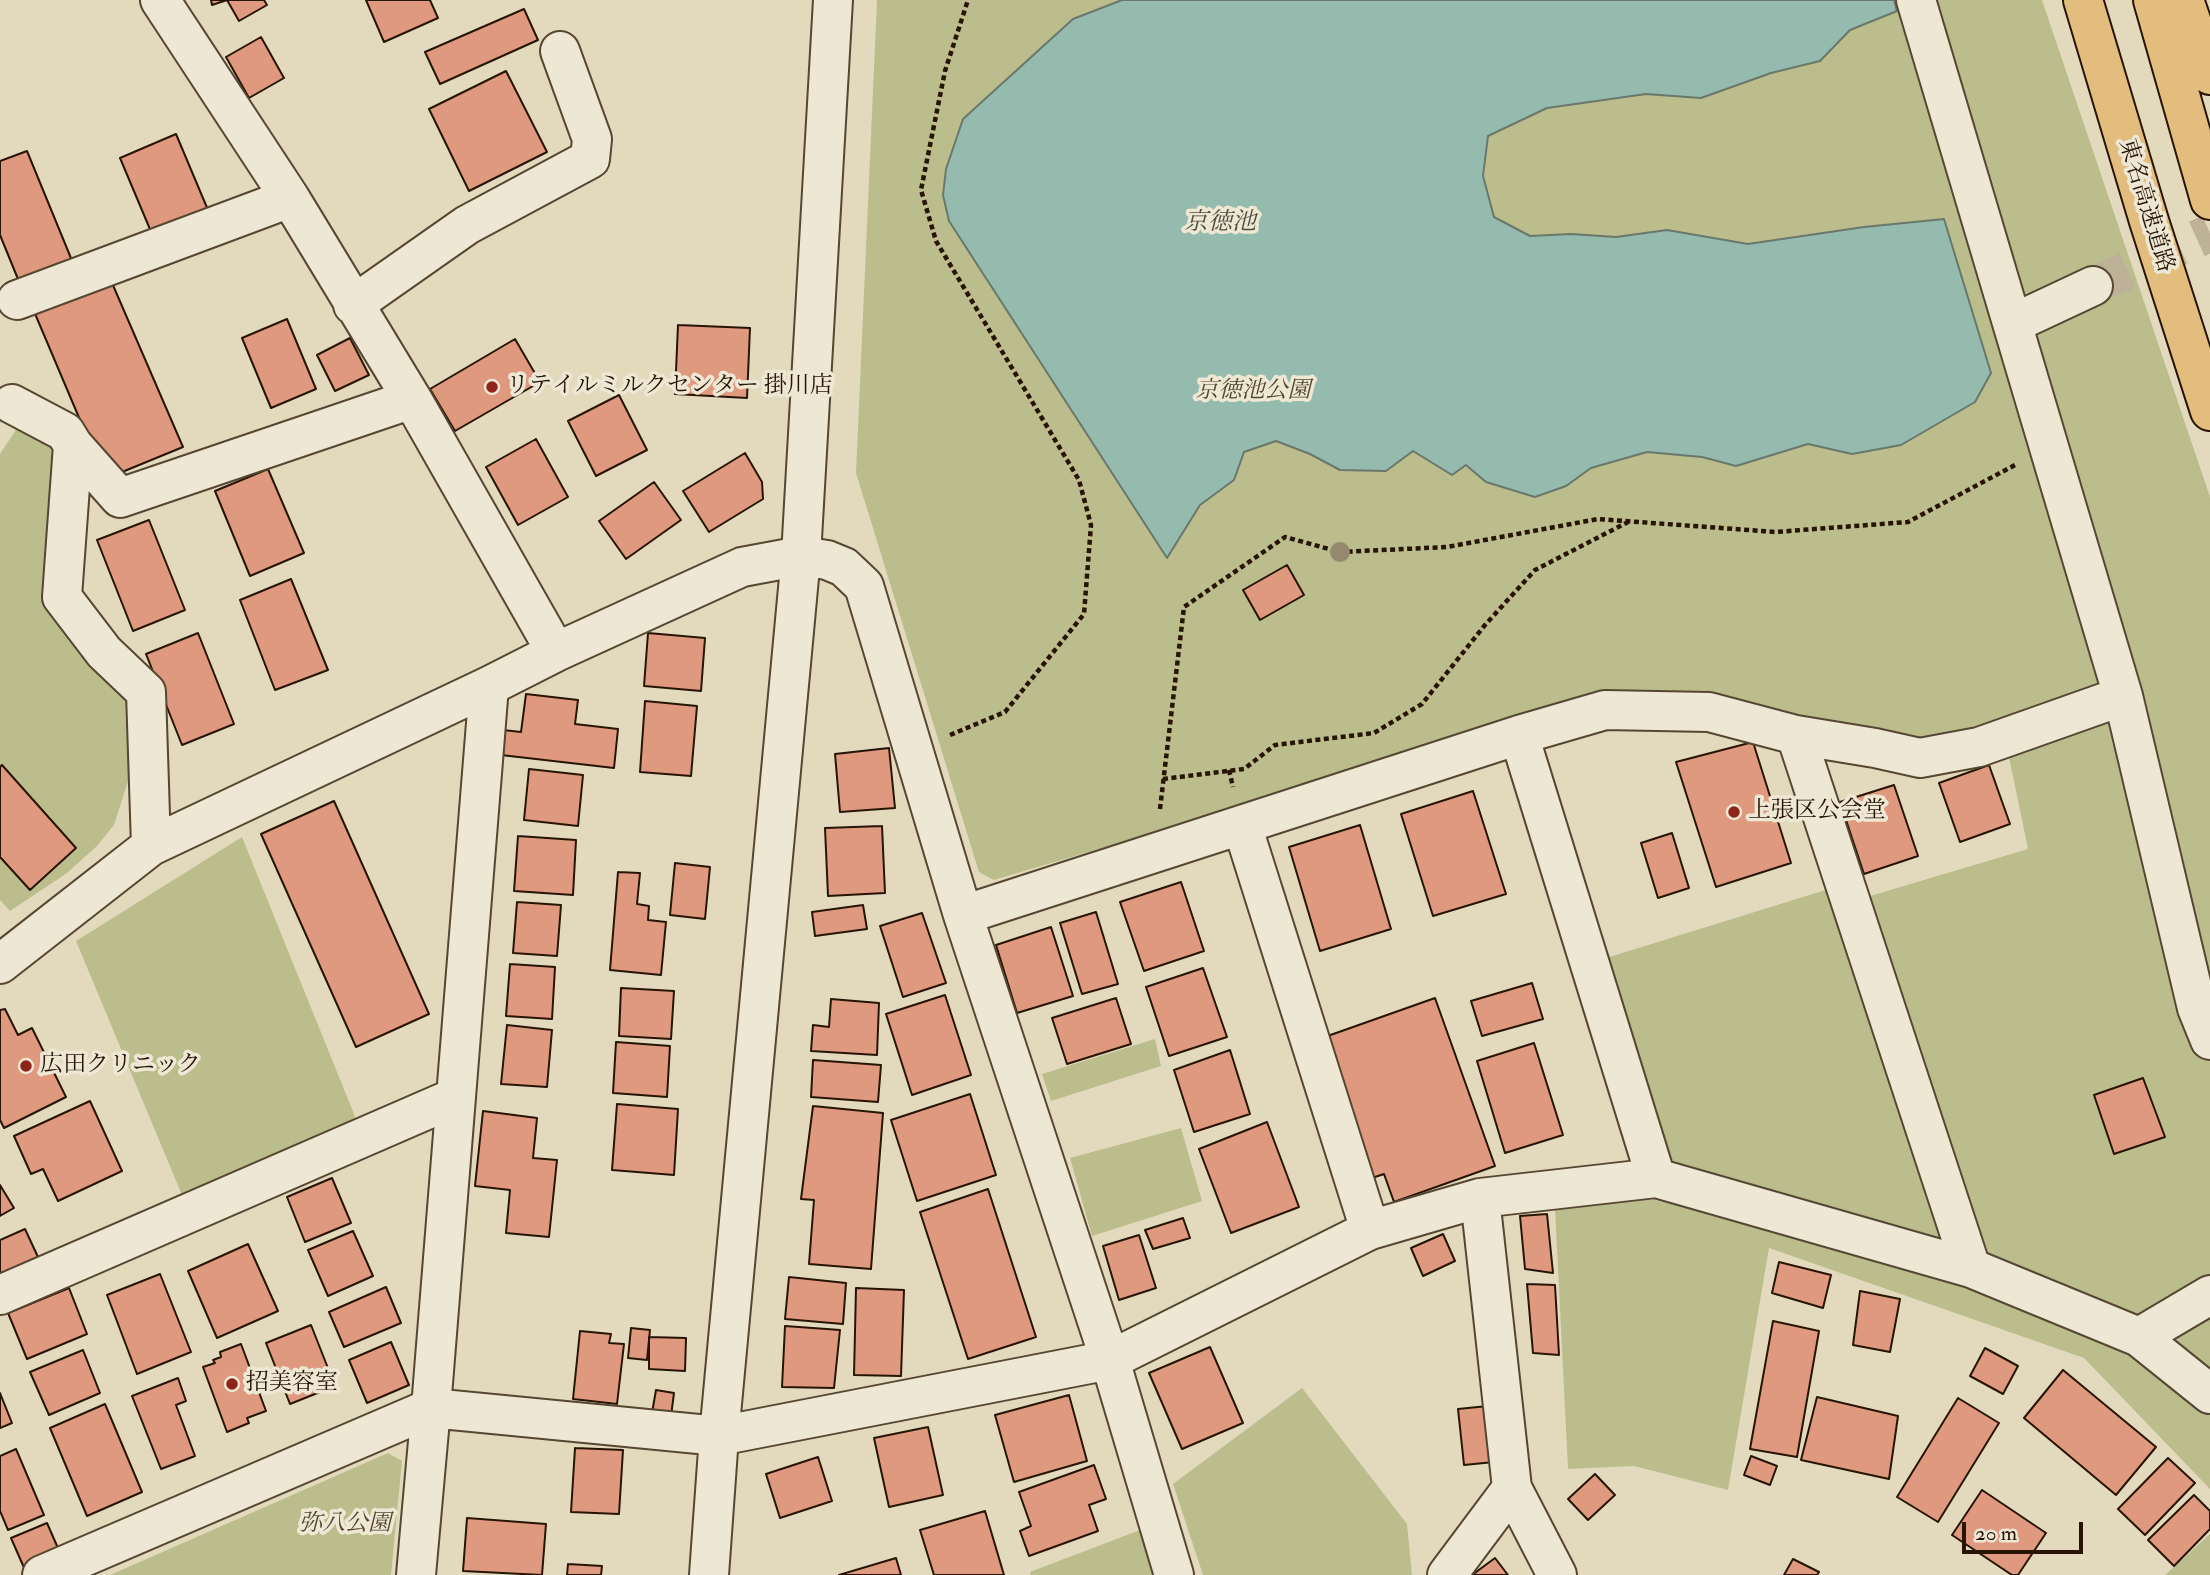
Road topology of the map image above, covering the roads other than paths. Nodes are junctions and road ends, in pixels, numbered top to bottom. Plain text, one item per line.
1 (160, 0) edge
2 (833, 0) edge
3 (1916, 0) edge
4 (2082, 0) edge
5 (2153, 0) edge
6 (2184, 0) edge
7 (560, 51) dead end
8 (2210, 75) edge
9 (290, 198) junction
10 (2210, 200) edge
11 (2093, 286) tunnel mouth
12 (17, 300) dead end
13 (353, 304) junction
14 (2014, 323) junction
15 (412, 399) junction
16 (12, 404) dead end
17 (2210, 411) edge
18 (73, 445) junction
19 (801, 556) junction
20 (555, 652) junction
21 (489, 685) junction
22 (2123, 696) junction
23 (1796, 734) junction
24 (1519, 735) junction
25 (1242, 825) junction
26 (151, 846) junction
27 (963, 915) junction
28 (0, 964) edge
29 (2210, 1040) edge
30 (456, 1097) junction
31 (1656, 1178) junction
32 (1480, 1198) junction
33 (1370, 1230) junction
34 (1971, 1268) junction
35 (0, 1295) edge
36 (2210, 1295) edge
37 (2139, 1337) junction
38 (1110, 1360) junction
39 (2210, 1394) edge
40 (431, 1408) junction
41 (719, 1436) junction
42 (1512, 1488) junction
43 (42, 1575) edge
44 (416, 1575) edge
45 (709, 1575) edge
46 (1174, 1575) edge
47 (1447, 1575) edge
48 (1557, 1575) edge

1 - 9 street
2 - 19 street
3 - 14 street
4 - 17 highway, 東名高速道路
5 - 10 highway
6 - 8 highway
7 - 13 street
9 - 12 street
9 - 13 street
11 - 14 street
13 - 15 street
14 - 22 street
15 - 18 street
15 - 20 street
16 - 18 street
18 - 26 street
19 - 20 street
19 - 27 street
19 - 41 street
20 - 21 street
21 - 26 street
21 - 30 street
22 - 23 street
22 - 29 street
23 - 24 street
23 - 34 street
24 - 25 street
24 - 31 street
25 - 27 street
25 - 33 street
26 - 28 street
27 - 38 street
30 - 35 street
30 - 40 street
31 - 32 street
31 - 34 street
32 - 33 street
32 - 42 street
33 - 38 street
34 - 37 street
36 - 37 street
37 - 39 street
38 - 41 street
38 - 46 street
40 - 41 street
40 - 43 street
40 - 44 street
41 - 45 street
42 - 47 street
42 - 48 street

